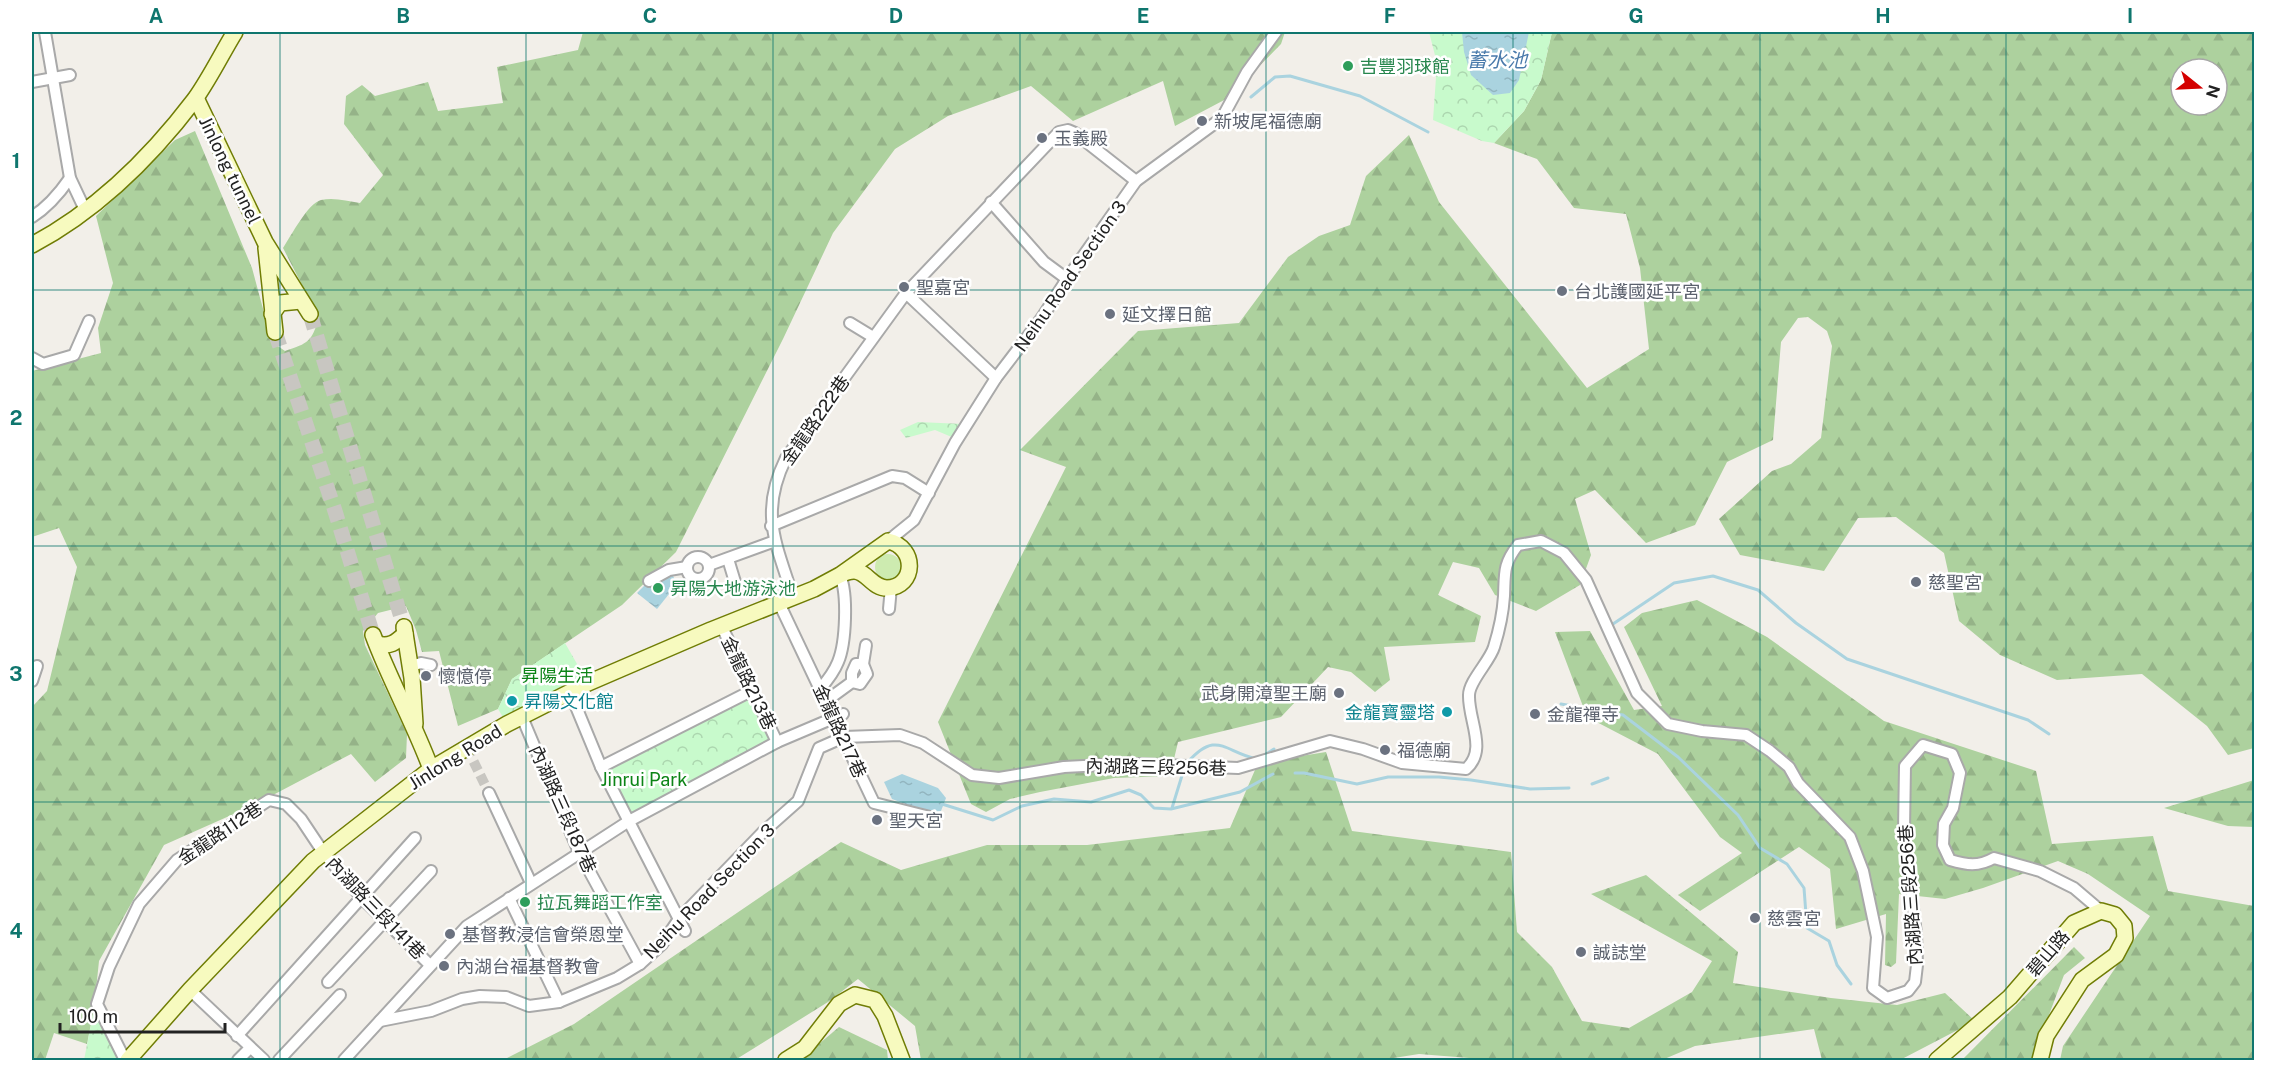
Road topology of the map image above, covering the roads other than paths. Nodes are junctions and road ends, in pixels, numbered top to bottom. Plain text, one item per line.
1 (45, 32) edge
2 (235, 32) edge
3 (1276, 32) edge
4 (70, 75) dead end
5 (52, 78) junction
6 (32, 82) edge
7 (196, 98) junction
8 (70, 178) junction
9 (1136, 182) junction
10 (991, 202) junction
11 (86, 212) junction
12 (32, 218) edge
13 (265, 242) junction
14 (32, 245) edge
15 (1067, 279) junction
16 (906, 293) junction
17 (301, 300) junction
18 (272, 314) junction
19 (310, 314) tunnel mouth
20 (88, 321) dead end
21 (849, 323) dead end
22 (275, 332) tunnel mouth
23 (873, 337) junction
24 (32, 358) edge
25 (996, 378) junction
26 (929, 492) junction
27 (771, 526) junction
28 (776, 541) junction
29 (888, 541) junction
30 (728, 559) junction
31 (709, 566) junction
32 (687, 567) junction
33 (840, 574) junction
34 (649, 581) dead end
35 (735, 582) dead end
36 (891, 587) junction
37 (786, 600) junction
38 (889, 609) dead end
39 (721, 625) junction
40 (866, 645) dead end
41 (410, 663) junction
42 (431, 665) dead end
43 (37, 666) dead end
44 (385, 669) junction
45 (32, 681) edge
46 (753, 690) junction
47 (820, 690) junction
48 (570, 692) junction
49 (826, 701) junction
50 (839, 716) junction
51 (522, 717) junction
52 (811, 728) junction
53 (416, 730) junction
54 (844, 737) junction
55 (777, 742) junction
56 (819, 747) junction
57 (602, 767) junction
58 (431, 770) junction
59 (489, 793) tunnel mouth
60 (934, 818) dead end
61 (629, 821) junction
62 (416, 838) dead end
63 (323, 852) junction
64 (579, 852) junction
65 (431, 871) dead end
66 (531, 883) junction
67 (362, 898) junction
68 (509, 898) junction
69 (2101, 911) junction
70 (679, 919) junction
71 (385, 921) junction
72 (686, 931) dead end
73 (640, 964) junction
74 (430, 965) junction
75 (328, 982) dead end
76 (190, 990) junction
77 (340, 995) dead end
78 (559, 1002) junction
79 (380, 1021) junction
80 (237, 1036) junction
81 (249, 1048) junction
82 (126, 1060) edge
83 (238, 1060) edge
84 (264, 1060) edge
85 (279, 1060) edge
86 (345, 1060) edge
87 (786, 1060) edge
88 (902, 1060) edge
89 (1937, 1060) edge
90 (2040, 1060) edge

1 - 5 street
2 - 7 street
3 - 9 street, Neihu Road Section 3
4 - 5 street
5 - 6 street
5 - 8 street
7 - 11 street
7 - 13 street, Jinlong tunnel
8 - 11 street
8 - 12 street
9 - 10 street, 金龍路222巷
9 - 15 street, Neihu Road Section 3
10 - 15 street
10 - 16 street, 金龍路222巷
11 - 14 street
13 - 17 street, Jinlong tunnel
13 - 18 street, Jinlong tunnel
15 - 25 street, Neihu Road Section 3
16 - 23 street, 金龍路222巷
16 - 25 street
17 - 18 street
17 - 19 street, Jinlong tunnel
18 - 22 street, Jinlong tunnel
20 - 24 street
21 - 23 street
23 - 27 street, 金龍路222巷
25 - 26 street, Neihu Road Section 3
26 - 27 street
26 - 29 street, Neihu Road Section 3
27 - 28 street, 金龍路222巷
28 - 30 street
28 - 37 street, 金龍路222巷
29 - 33 street, Jinlong Road
29 - 36 street
30 - 31 street
30 - 35 street
31 - 32 street
31 - 32 street
32 - 34 street
33 - 36 street
33 - 37 street, Jinlong Road
33 - 47 street
36 - 38 street
37 - 39 street, Jinlong Road
37 - 47 street, 金龍路217巷
39 - 46 street, 金龍路213巷
39 - 48 street, Jinlong Road
40 - 49 street
41 - 42 street
41 - 44 street
41 - 44 street
41 - 53 street
43 - 45 street
44 - 53 street
46 - 55 street, 金龍路213巷
46 - 57 street
47 - 49 street, 金龍路217巷
48 - 51 street, Jinlong Road
48 - 57 street
49 - 50 street, 金龍路217巷
50 - 52 street
50 - 54 street, 金龍路217巷
51 - 58 street, Jinlong Road
51 - 64 street, 內湖路三段187巷
52 - 55 street
52 - 56 street
53 - 58 street
54 - 56 street
54 - 60 street, 金龍路217巷
54 - 69 street, 內湖路三段256巷
55 - 61 street
56 - 70 street, Neihu Road Section 3
57 - 61 street
58 - 63 street, Jinlong Road
59 - 66 street
61 - 64 street
61 - 70 street
62 - 67 street
63 - 67 street, 內湖路三段141巷
63 - 76 street, Jinlong Road
63 - 82 street, 金龍路112巷
64 - 66 street
64 - 73 street, 內湖路三段187巷
65 - 71 street
66 - 68 street
67 - 71 street, 內湖路三段141巷
67 - 80 street
68 - 74 street
68 - 78 street
69 - 89 street, 碧山路
69 - 90 street
70 - 72 street
70 - 73 street, Neihu Road Section 3
71 - 74 street, 內湖路三段141巷
71 - 75 street
73 - 78 street, Neihu Road Section 3
74 - 79 street
76 - 80 street
76 - 82 street, Jinlong Road
77 - 85 street
78 - 79 street, Neihu Road Section 3
79 - 86 street
80 - 81 street
81 - 83 street
81 - 84 street
87 - 88 street

